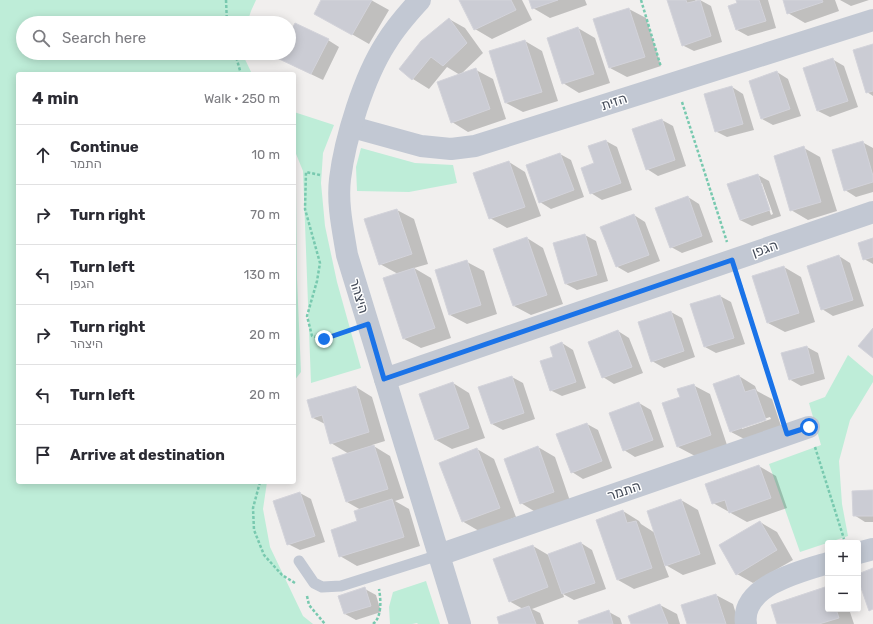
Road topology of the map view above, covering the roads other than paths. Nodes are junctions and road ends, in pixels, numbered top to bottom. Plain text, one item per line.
1 (420, 0) edge
2 (873, 20) edge
3 (352, 127) junction
4 (873, 212) edge
5 (384, 379) junction
6 (809, 427) road end
7 (873, 549) edge
8 (861, 552) edge
9 (439, 555) junction
10 (300, 561) dead end
11 (825, 564) edge
12 (460, 624) edge
13 (746, 624) edge

1 - 3 street, היצהר
2 - 3 street, הזית
3 - 5 street, היצהר
4 - 5 street, הגפן
5 - 9 street, היצהר
6 - 9 street, התמר
7 - 8 street
9 - 10 lane
9 - 12 street, היצהר
11 - 13 street

